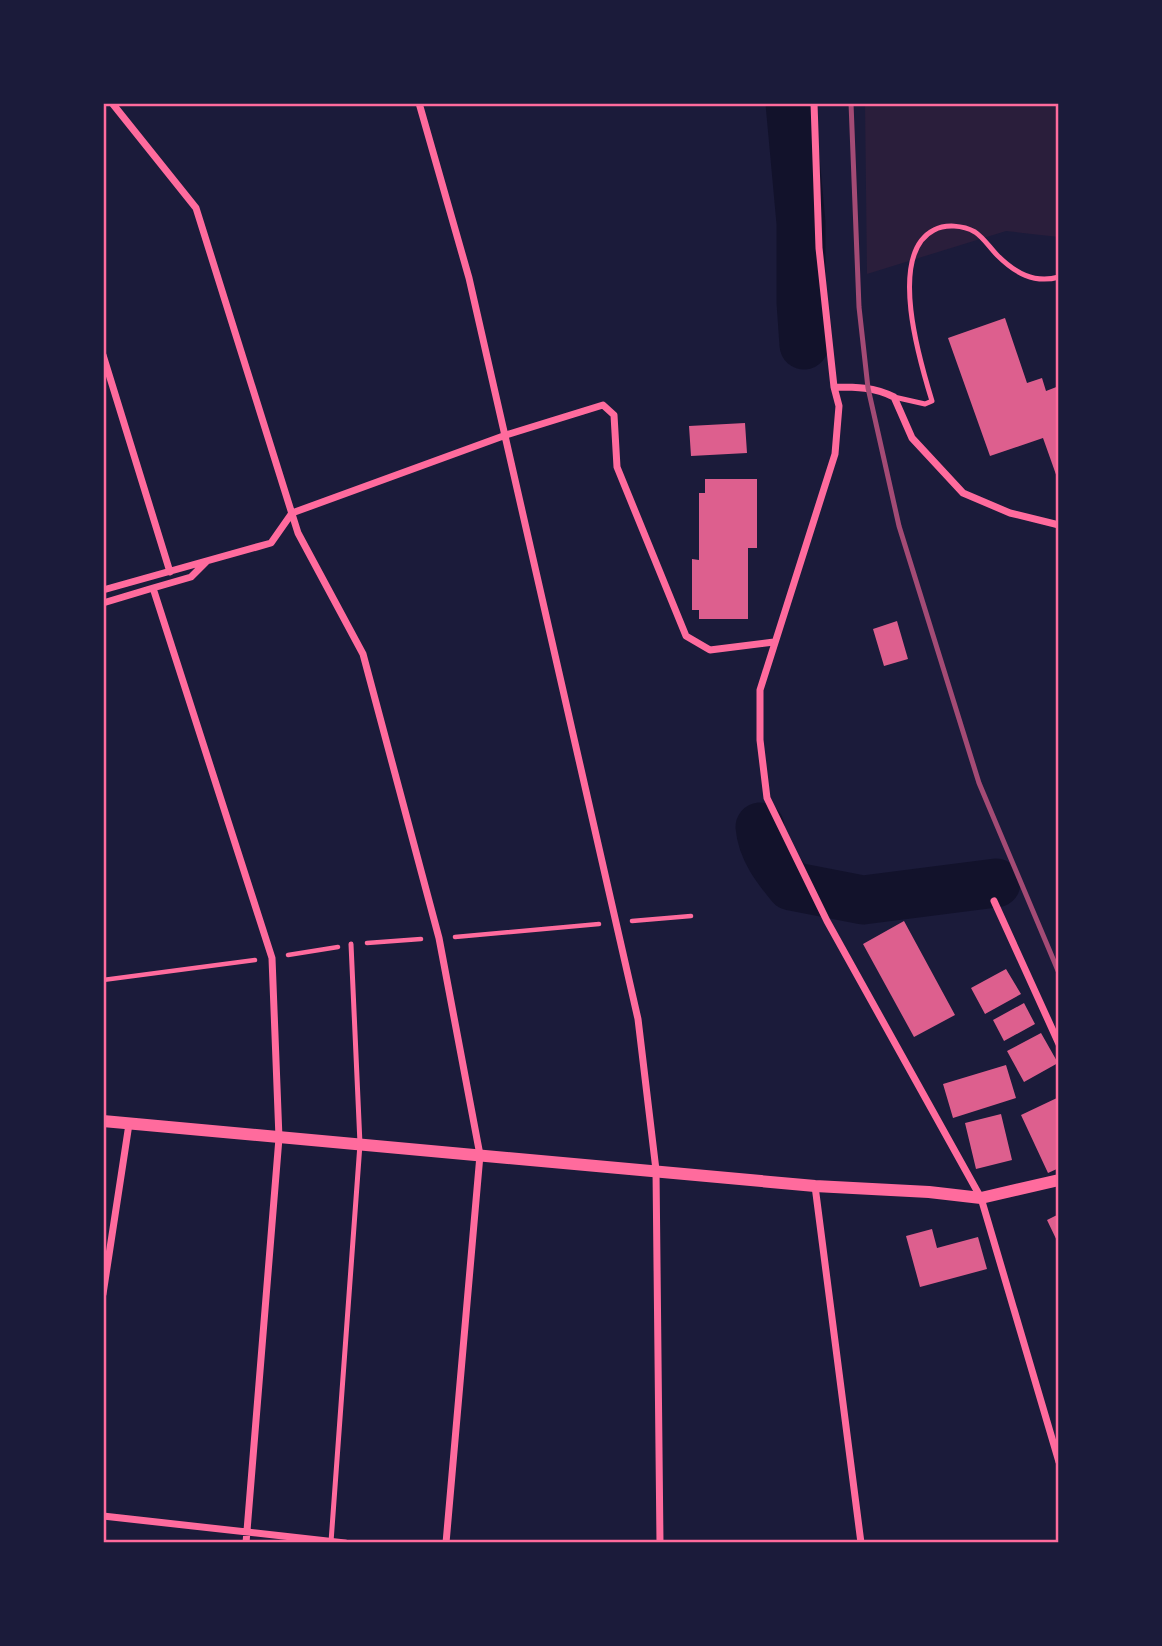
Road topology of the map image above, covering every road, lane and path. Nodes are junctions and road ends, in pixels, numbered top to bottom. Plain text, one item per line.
1 (112, 103) edge
2 (419, 103) edge
3 (814, 103) edge
4 (1059, 277) edge
5 (103, 355) edge
6 (834, 387) junction
7 (894, 397) junction
8 (506, 435) junction
9 (292, 513) junction
10 (1059, 525) edge
11 (206, 562) junction
12 (170, 572) junction
13 (153, 587) junction
14 (103, 590) edge
15 (103, 603) edge
16 (774, 642) junction
17 (994, 901) dead end
18 (691, 916) dead end
19 (617, 922) junction
20 (439, 938) junction
21 (351, 944) junction
22 (272, 958) junction
23 (103, 980) edge
24 (1059, 1045) edge
25 (103, 1121) edge
26 (129, 1124) junction
27 (279, 1138) junction
28 (360, 1144) junction
29 (480, 1155) junction
30 (656, 1170) junction
31 (1059, 1180) edge
32 (815, 1186) junction
33 (981, 1198) junction
34 (103, 1294) edge
35 (1059, 1462) edge
36 (103, 1516) edge
37 (247, 1532) junction
38 (331, 1542) edge
39 (246, 1543) edge
40 (345, 1543) edge
41 (446, 1543) edge
42 (660, 1543) edge
43 (861, 1543) edge

1 - 9 street
2 - 8 street
3 - 6 street
4 - 7 lane
5 - 12 street
6 - 7 street
6 - 16 street
7 - 10 street
8 - 9 street
8 - 16 street
8 - 19 street
9 - 11 street
9 - 20 street
11 - 12 street
11 - 13 street
12 - 14 street
13 - 15 street
13 - 22 street
16 - 33 street
17 - 24 street
18 - 19 path
19 - 20 path
19 - 30 street
20 - 21 path
20 - 29 street
21 - 22 path
21 - 28 lane
22 - 23 path
22 - 27 street
25 - 26 street
26 - 27 street
26 - 34 street
27 - 28 street
27 - 37 street
28 - 29 street
28 - 38 lane
29 - 30 street
29 - 41 street
30 - 32 street
30 - 42 street
31 - 33 street
32 - 33 street
32 - 43 street
33 - 35 street
36 - 37 street
37 - 38 street
37 - 39 street
38 - 40 street

